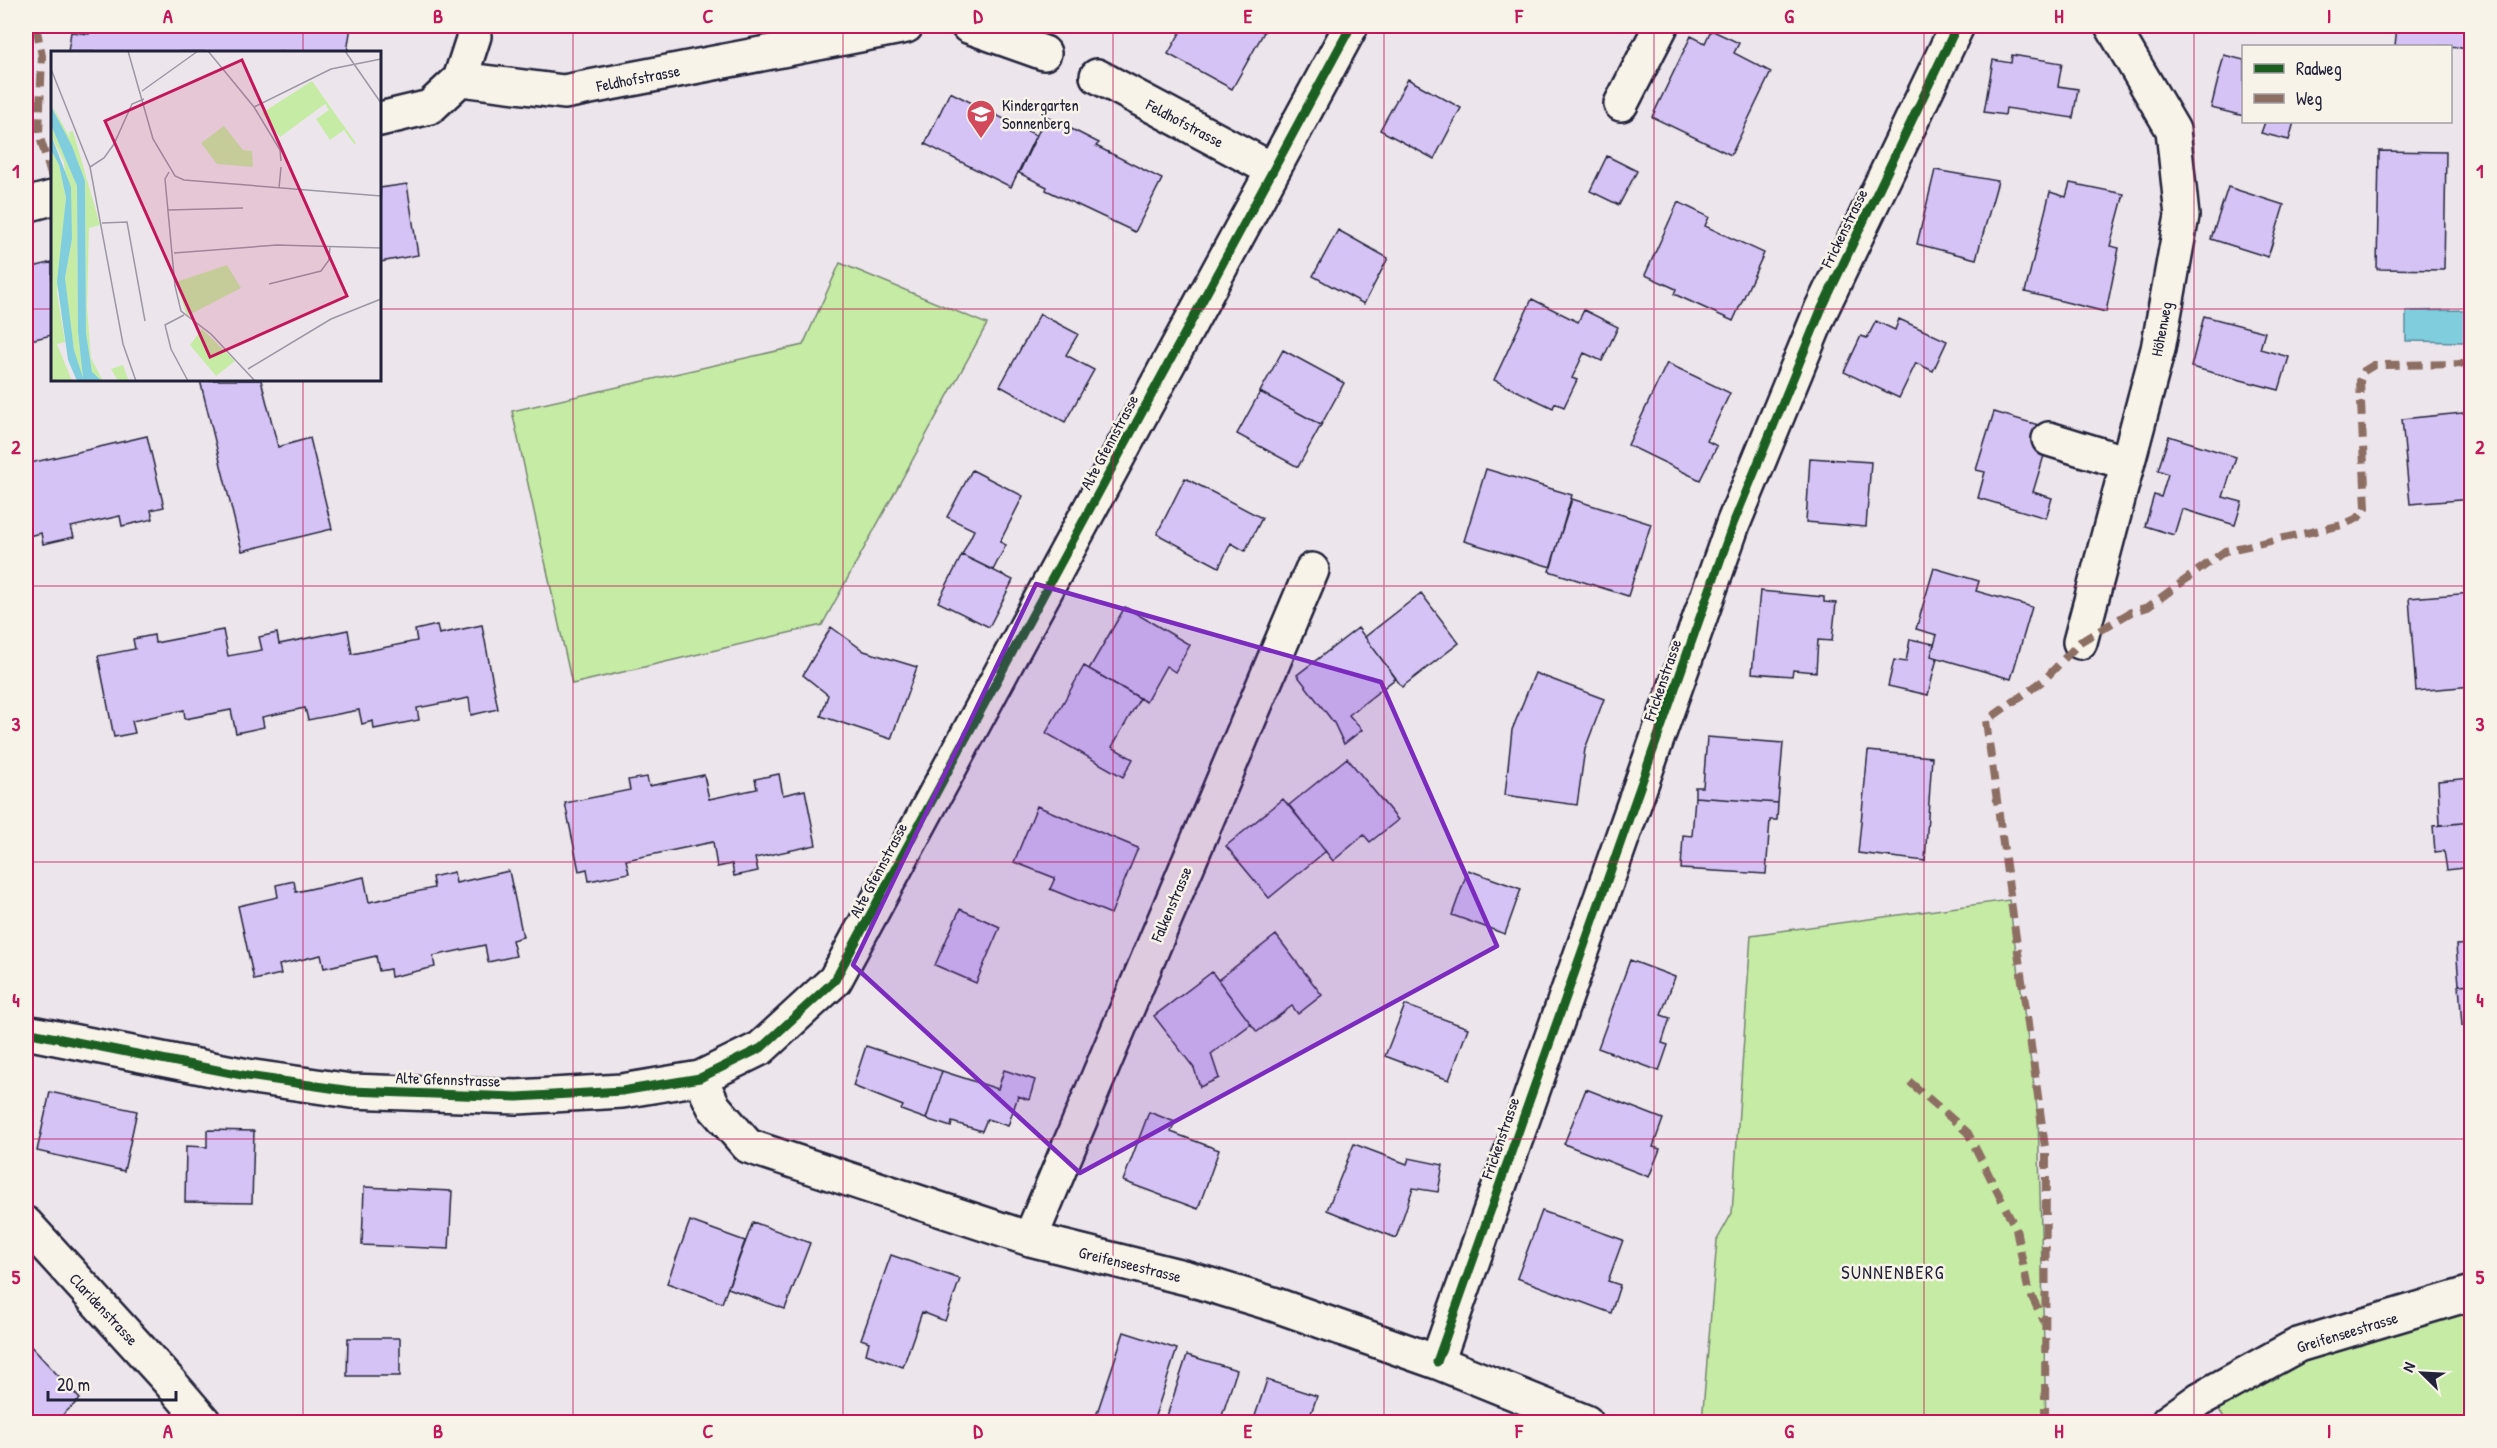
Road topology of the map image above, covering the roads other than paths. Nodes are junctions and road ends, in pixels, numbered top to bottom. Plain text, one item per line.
1 (473, 26) edge
2 (906, 26) edge
3 (968, 26) edge
4 (1351, 26) edge
5 (1661, 26) edge
6 (1958, 26) edge
7 (2112, 26) edge
8 (1044, 53) dead end
9 (1097, 76) dead end
10 (460, 79) junction
11 (1621, 104) dead end
12 (381, 119) edge
13 (1273, 170) junction
14 (51, 198) edge
15 (26, 205) edge
16 (2049, 439) dead end
17 (2127, 463) junction
18 (1312, 570) dead end
19 (2080, 642) dead end
20 (26, 1032) edge
21 (700, 1078) junction
22 (26, 1224) edge
23 (1030, 1239) junction
24 (2472, 1293) edge
25 (1437, 1362) junction
26 (204, 1422) edge
27 (1587, 1422) edge
28 (2168, 1422) edge

1 - 10 street
2 - 10 street, Feldhofstrasse
3 - 8 street
4 - 13 street, Alte Gfennstrasse
5 - 11 street
6 - 25 street, Frickenstrasse
7 - 17 street, Höhenweg
9 - 13 street, Feldhofstrasse
10 - 12 street
13 - 21 street, Alte Gfennstrasse
14 - 15 street
16 - 17 street
17 - 19 street, Höhenweg
18 - 23 street, Falkenstrasse
20 - 21 street, Alte Gfennstrasse
21 - 23 street, Greifenseestrasse
22 - 26 street, Claridenstrasse
23 - 25 street, Greifenseestrasse
24 - 28 street, Greifenseestrasse
25 - 27 street, Greifenseestrasse

